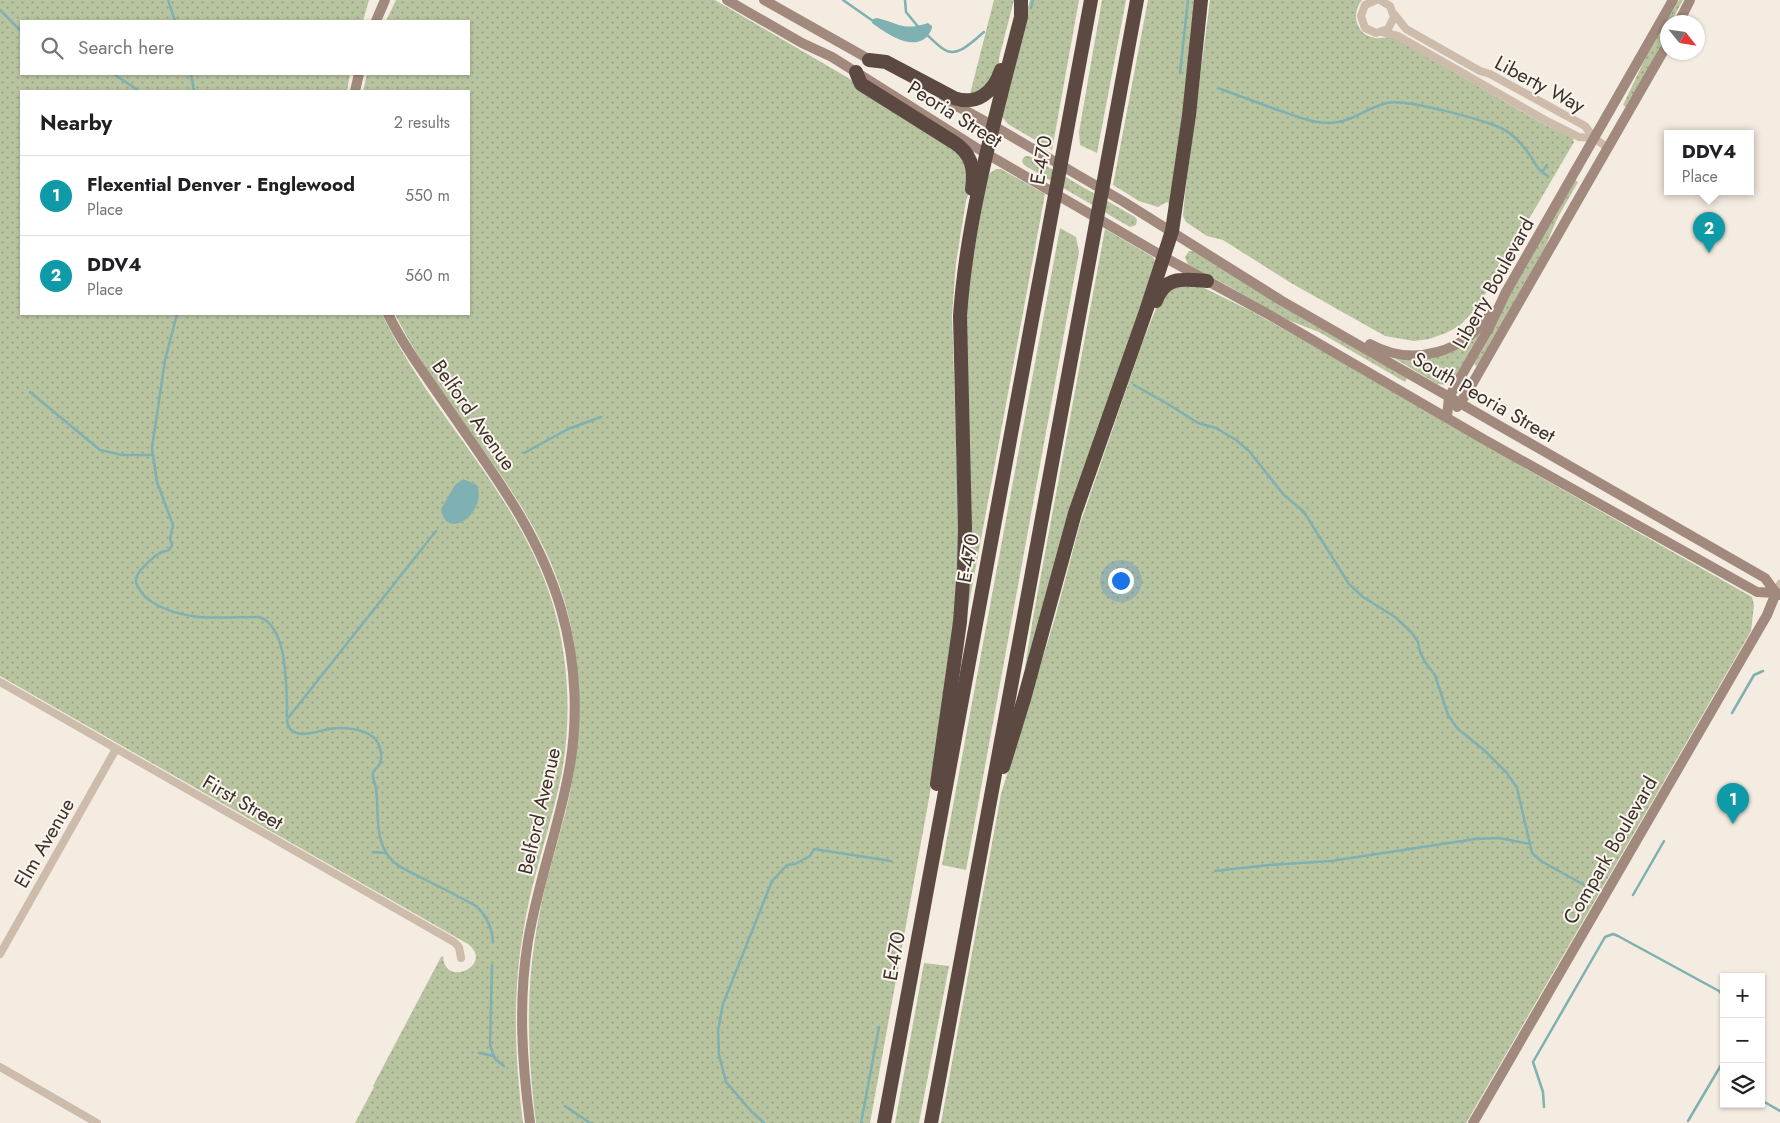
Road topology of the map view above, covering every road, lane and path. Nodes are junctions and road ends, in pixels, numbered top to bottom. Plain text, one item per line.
1 (385, 0) edge
2 (727, 0) edge
3 (764, 0) edge
4 (1021, 0) edge
5 (1091, 0) edge
6 (1137, 0) edge
7 (1201, 0) edge
8 (1205, 0) edge
9 (1376, 0) edge
10 (1380, 0) edge
11 (1673, 0) edge
12 (1690, 0) edge
13 (1393, 7) edge
14 (1682, 15) edge
15 (376, 20) edge
16 (1382, 32) junction
17 (1198, 35) junction
18 (1660, 58) edge
19 (869, 60) junction
20 (856, 72) junction
21 (358, 75) edge
22 (355, 90) edge
23 (994, 125) junction
24 (1594, 138) junction
25 (1608, 148) junction
26 (987, 154) junction
27 (1172, 231) junction
28 (968, 244) junction
29 (1164, 257) junction
30 (1207, 281) junction
31 (1506, 292) junction
32 (389, 315) edge
33 (1140, 329) junction
34 (1342, 336) junction
35 (1449, 397) junction
36 (1460, 404) junction
37 (1447, 417) junction
38 (1779, 591) edge
39 (0, 682) edge
40 (116, 749) junction
41 (983, 833) junction
42 (933, 853) junction
43 (0, 954) edge
44 (461, 958) dead end
45 (0, 1067) edge
46 (97, 1123) edge
47 (530, 1123) edge
48 (884, 1123) edge
49 (930, 1123) edge
50 (1473, 1123) edge

1 - 15 main road
2 - 20 main road, Peoria Street
3 - 19 main road, Peoria Street
4 - 19 highway
4 - 23 highway
5 - 42 highway, E-470
6 - 41 highway
7 - 17 highway
8 - 17 highway
9 - 16 street, Liberty Way
10 - 13 street, Liberty Way
11 - 24 main road, Liberty Boulevard
12 - 14 main road
13 - 16 street
13 - 24 street, Liberty Way
16 - 24 street, Liberty Way
17 - 27 highway
18 - 25 main road, Liberty Boulevard
19 - 23 main road, Peoria Street
20 - 26 main road, Peoria Street
20 - 28 highway
21 - 22 main road
23 - 26 highway
23 - 27 main road, Peoria Street
24 - 25 street
24 - 31 main road, Liberty Boulevard
25 - 36 main road, Liberty Boulevard
26 - 28 highway
26 - 29 main road, Peoria Street
27 - 29 highway
27 - 34 main road, South Peoria Street
28 - 42 highway
29 - 30 main road, South Peoria Street
29 - 33 highway
30 - 33 highway
30 - 37 main road, South Peoria Street
31 - 34 main road
31 - 35 main road, Liberty Boulevard
32 - 47 main road, Belford Avenue
33 - 41 highway
34 - 35 main road, South Peoria Street
35 - 36 main road, South Peoria Street
35 - 37 main road, Liberty Boulevard
36 - 37 main road, Liberty Boulevard
36 - 38 main road, South Peoria Street
37 - 38 main road, South Peoria Street
38 - 50 main road, Compark Boulevard
39 - 40 street, First Street
40 - 43 street, Elm Avenue
40 - 44 street, First Street
41 - 49 highway
42 - 48 highway, E-470
45 - 46 street

